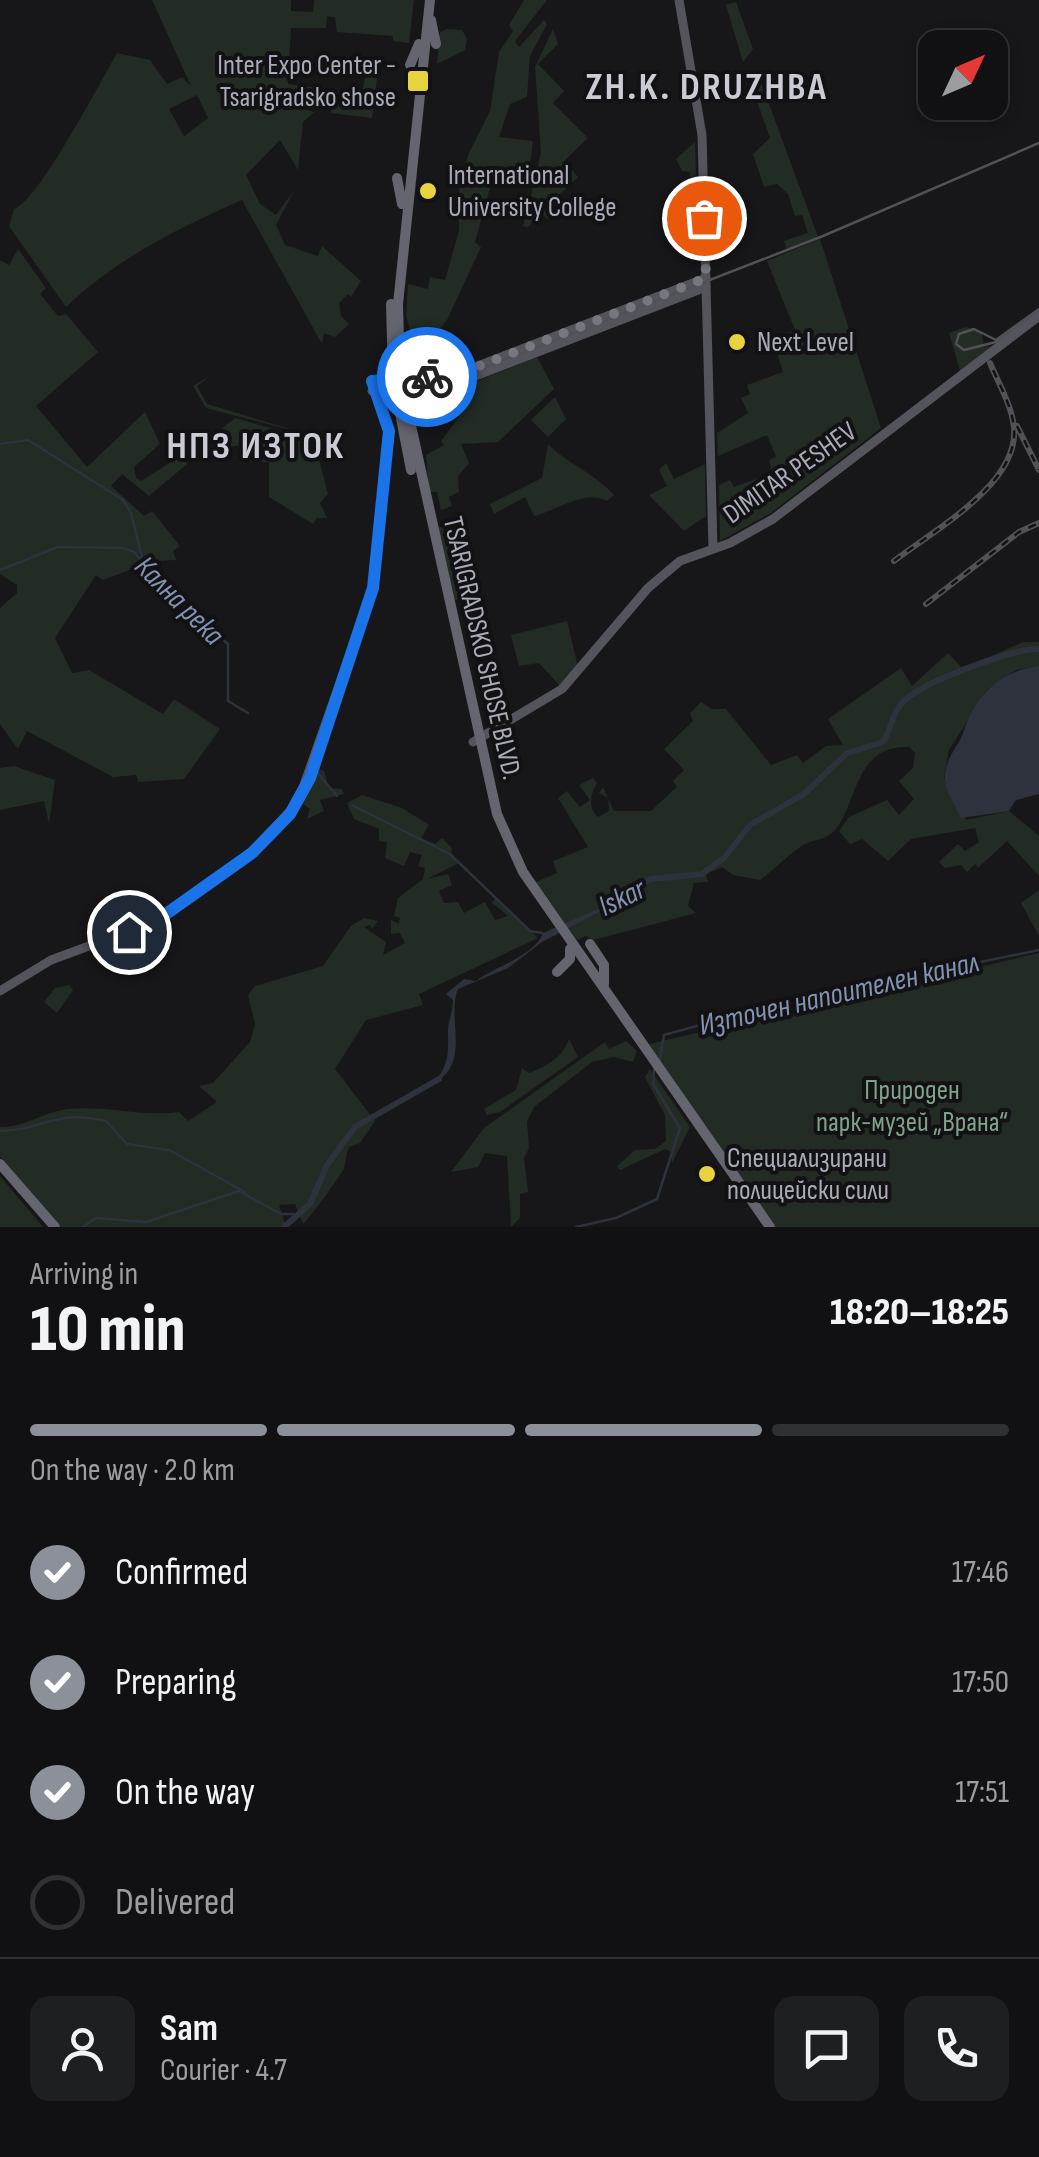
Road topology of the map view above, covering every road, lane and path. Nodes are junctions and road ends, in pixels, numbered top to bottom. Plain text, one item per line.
1 (679, 0) edge
2 (428, 3) edge
3 (419, 44) junction
4 (436, 44) dead end
5 (410, 65) dead end
6 (397, 178) dead end
7 (402, 204) junction
8 (706, 282) junction
9 (1039, 316) edge
10 (394, 329) junction
11 (372, 386) junction
12 (384, 391) junction
13 (380, 407) junction
14 (713, 548) junction
15 (477, 741) junction
16 (568, 943) junction
17 (590, 944) dead end
18 (567, 963) junction
19 (584, 964) junction
20 (557, 972) dead end
21 (602, 972) junction
22 (0, 990) edge
23 (609, 994) junction
24 (653, 1061) junction
25 (663, 1074) junction
26 (0, 1164) edge
27 (0, 1172) edge
28 (50, 1225) edge
29 (762, 1227) edge
30 (770, 1227) edge

1 - 8 main road
2 - 3 highway, TSARIGRADSKO SHOSE BLVD.
2 - 4 highway
2 - 10 highway, TSARIGRADSKO SHOSE BLVD.
3 - 5 highway
3 - 7 highway, TSARIGRADSKO SHOSE BLVD.
6 - 7 highway
7 - 10 highway, TSARIGRADSKO SHOSE BLVD.
8 - 11 main road
8 - 12 main road
8 - 14 main road
9 - 14 main road, DIMITAR PESHEV
10 - 15 highway, TSARIGRADSKO SHOSE BLVD.
11 - 12 main road
11 - 13 main road
12 - 13 main road
13 - 22 main road
14 - 15 main road, DIMITAR PESHEV
15 - 16 highway, TSARIGRADSKO SHOSE BLVD.
16 - 18 highway
16 - 19 highway, TSARIGRADSKO SHOSE BLVD.
17 - 21 highway
18 - 19 highway
18 - 20 highway
19 - 21 highway
19 - 23 highway, TSARIGRADSKO SHOSE BLVD.
19 - 24 highway, TSARIGRADSKO SHOSE BLVD.
21 - 23 highway
23 - 24 highway, TSARIGRADSKO SHOSE BLVD.
24 - 25 highway, TSARIGRADSKO SHOSE BLVD.
25 - 29 highway, TSARIGRADSKO SHOSE BLVD.
25 - 30 highway, TSARIGRADSKO SHOSE BLVD.
26 - 28 highway
27 - 28 highway

